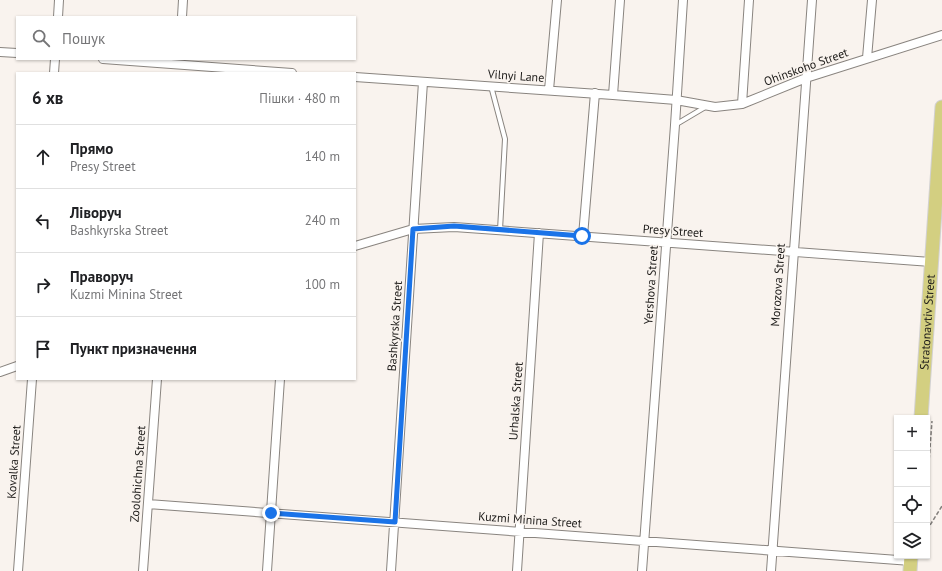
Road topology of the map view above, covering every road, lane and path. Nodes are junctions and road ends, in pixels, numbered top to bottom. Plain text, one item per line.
1 (59, 0) edge
2 (183, 0) edge
3 (556, 0) edge
4 (620, 0) edge
5 (683, 0) edge
6 (749, 0) edge
7 (812, 0) edge
8 (872, 0) edge
9 (58, 16) edge
10 (182, 16) edge
11 (942, 35) edge
12 (0, 52) edge
13 (16, 53) edge
14 (868, 58) junction
15 (55, 60) edge
16 (128, 60) edge
17 (179, 62) edge
18 (54, 72) edge
19 (178, 72) edge
20 (282, 72) edge
21 (356, 77) edge
22 (806, 78) junction
23 (423, 82) junction
24 (491, 86) junction
25 (549, 90) junction
26 (595, 93) junction
27 (613, 95) junction
28 (676, 100) junction
29 (742, 104) junction
30 (707, 106) junction
31 (942, 107) edge
32 (675, 125) junction
33 (413, 229) junction
34 (500, 230) junction
35 (539, 233) junction
36 (582, 236) junction
37 (938, 237) edge
38 (666, 243) junction
39 (356, 246) edge
40 (792, 252) junction
41 (931, 262) junction
42 (16, 366) edge
43 (0, 372) edge
44 (32, 380) edge
45 (157, 380) edge
46 (280, 380) edge
47 (921, 415) edge
48 (148, 504) junction
49 (942, 506) edge
50 (271, 513) junction
51 (395, 522) junction
52 (930, 525) edge
53 (519, 531) junction
54 (644, 540) junction
55 (772, 550) junction
56 (911, 562) edge
57 (18, 571) edge
58 (143, 571) edge
59 (267, 571) edge
60 (392, 571) edge
61 (516, 571) edge
62 (642, 571) edge
63 (771, 571) edge

1 - 9 street
2 - 10 street
3 - 25 street
4 - 27 street
5 - 28 street, Yershova Street
6 - 29 street
7 - 22 street, Morozova Street
8 - 14 street
11 - 14 street, Ohinskoho Street
12 - 13 street
14 - 22 street, Ohinskoho Street
15 - 18 street
16 - 17 street
17 - 19 street
17 - 20 street
21 - 23 street, Vilnyi Lane
22 - 29 street, Ohinskoho Street
22 - 40 street, Morozova Street
23 - 24 street, Vilnyi Lane
23 - 33 street, Bashkyrska Street
24 - 25 street, Vilnyi Lane
24 - 34 lane
25 - 26 street, Vilnyi Lane
26 - 27 street, Vilnyi Lane
26 - 36 street
27 - 28 street, Vilnyi Lane
28 - 30 street, Ohinskoho Street
28 - 32 street, Yershova Street
29 - 30 street, Ohinskoho Street
30 - 32 lane
31 - 37 main road, Stratonavtiv Street
32 - 38 street, Yershova Street
33 - 34 street, Presy Street
33 - 39 street
33 - 51 street, Bashkyrska Street
34 - 35 street, Presy Street
35 - 36 street, Presy Street
35 - 53 street, Urhalska Street
36 - 38 street, Presy Street
37 - 41 main road, Stratonavtiv Street
38 - 40 street, Presy Street
38 - 54 street, Yershova Street
40 - 41 street, Presy Street
40 - 55 street, Morozova Street
41 - 47 main road, Stratonavtiv Street
42 - 43 street
44 - 57 street, Kovalka Street
45 - 48 street, Zoolohichna Street
46 - 50 street
48 - 50 street, Kuzmi Minina Street
48 - 58 street, Zoolohichna Street
49 - 52 path
50 - 51 street, Kuzmi Minina Street
50 - 59 street
51 - 53 street, Kuzmi Minina Street
51 - 60 street, Bashkyrska Street
53 - 54 street, Kuzmi Minina Street
53 - 61 street, Urhalska Street
54 - 55 street, Kuzmi Minina Street
54 - 62 street, Yershova Street
55 - 56 street, Kuzmi Minina Street
55 - 63 street, Morozova Street

